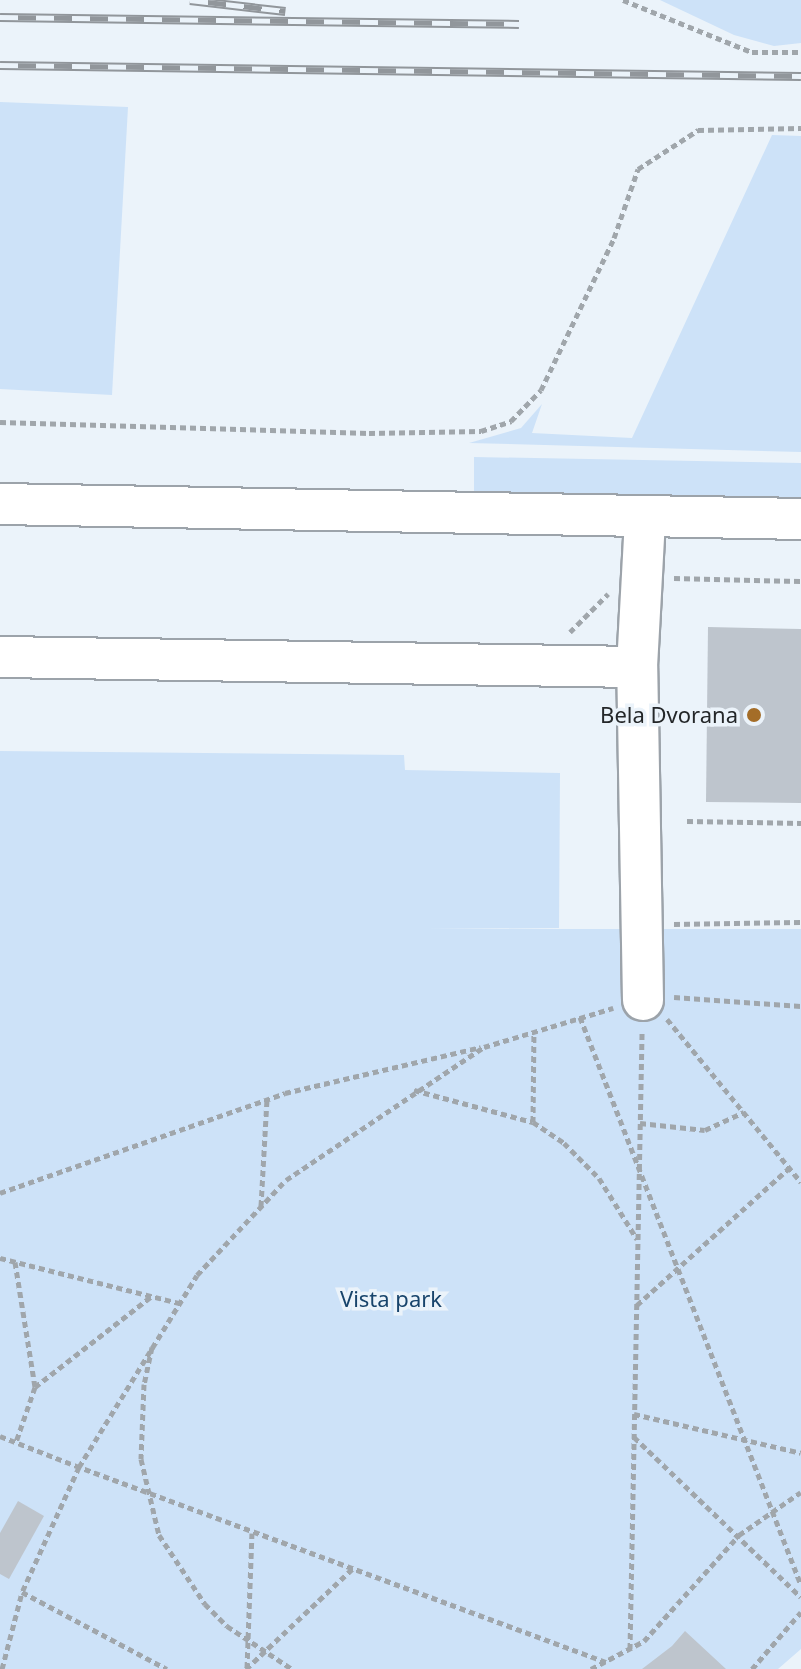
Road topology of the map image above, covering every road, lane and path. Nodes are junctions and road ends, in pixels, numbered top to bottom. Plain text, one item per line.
1 (623, 0) edge
2 (801, 52) edge
3 (801, 128) edge
4 (0, 422) edge
5 (0, 504) edge
6 (645, 517) junction
7 (801, 519) edge
8 (641, 579) junction
9 (801, 581) edge
10 (564, 638) dead end
11 (0, 657) edge
12 (637, 667) junction
13 (687, 821) dead end
14 (801, 823) edge
15 (801, 922) edge
16 (662, 924) dead end
17 (646, 998) junction
18 (801, 1006) edge
19 (580, 1017) junction
20 (534, 1033) junction
21 (484, 1047) junction
22 (413, 1090) junction
23 (267, 1099) junction
24 (744, 1112) junction
25 (533, 1122) junction
26 (640, 1123) junction
27 (789, 1168) junction
28 (639, 1170) junction
29 (801, 1182) edge
30 (0, 1193) edge
31 (261, 1206) junction
32 (638, 1239) junction
33 (0, 1258) edge
34 (15, 1262) junction
35 (677, 1269) junction
36 (152, 1296) junction
37 (179, 1303) junction
38 (636, 1305) junction
39 (153, 1344) junction
40 (35, 1387) junction
41 (634, 1414) junction
42 (0, 1436) edge
43 (634, 1436) junction
44 (743, 1441) junction
45 (16, 1442) junction
46 (801, 1453) edge
47 (79, 1467) junction
48 (801, 1492) edge
49 (147, 1495) junction
50 (771, 1510) junction
51 (252, 1533) junction
52 (739, 1535) junction
53 (352, 1569) junction
54 (801, 1585) edge
55 (22, 1592) junction
56 (801, 1597) edge
57 (801, 1612) edge
58 (248, 1642) junction
59 (630, 1649) junction
60 (264, 1653) junction
61 (606, 1662) junction
62 (2, 1669) edge
63 (167, 1669) edge
64 (247, 1669) edge
65 (292, 1669) edge
66 (591, 1669) edge
67 (752, 1669) edge

1 - 2 path
3 - 4 path
5 - 6 street
6 - 7 street
6 - 8 street
8 - 9 path
8 - 10 path
8 - 12 street
11 - 12 street
12 - 17 street
13 - 14 path
15 - 16 path
17 - 18 path
17 - 19 path
17 - 24 path
17 - 26 path
19 - 20 path
19 - 28 path
20 - 21 path
20 - 25 path
21 - 22 path
21 - 23 path
22 - 25 path
22 - 31 path
23 - 30 path
23 - 31 path
24 - 26 path
24 - 27 path
25 - 32 path
26 - 28 path
27 - 29 path
27 - 35 path
28 - 32 path
28 - 35 path
31 - 37 path
32 - 38 path
33 - 34 path
34 - 36 path
34 - 40 path
35 - 38 path
35 - 44 path
36 - 37 path
36 - 40 path
37 - 39 path
38 - 41 path
39 - 47 path
39 - 49 path
40 - 45 path
41 - 43 path
41 - 44 path
42 - 45 path
43 - 52 path
43 - 59 path
44 - 46 path
44 - 50 path
45 - 47 path
47 - 49 path
47 - 55 path
48 - 50 path
49 - 51 path
49 - 58 path
50 - 52 path
50 - 54 path
51 - 53 path
51 - 58 path
52 - 56 path
52 - 59 path
53 - 60 path
53 - 61 path
55 - 62 path
55 - 63 path
57 - 67 path
58 - 60 path
58 - 64 path
59 - 61 path
60 - 64 path
60 - 65 path
61 - 66 path

